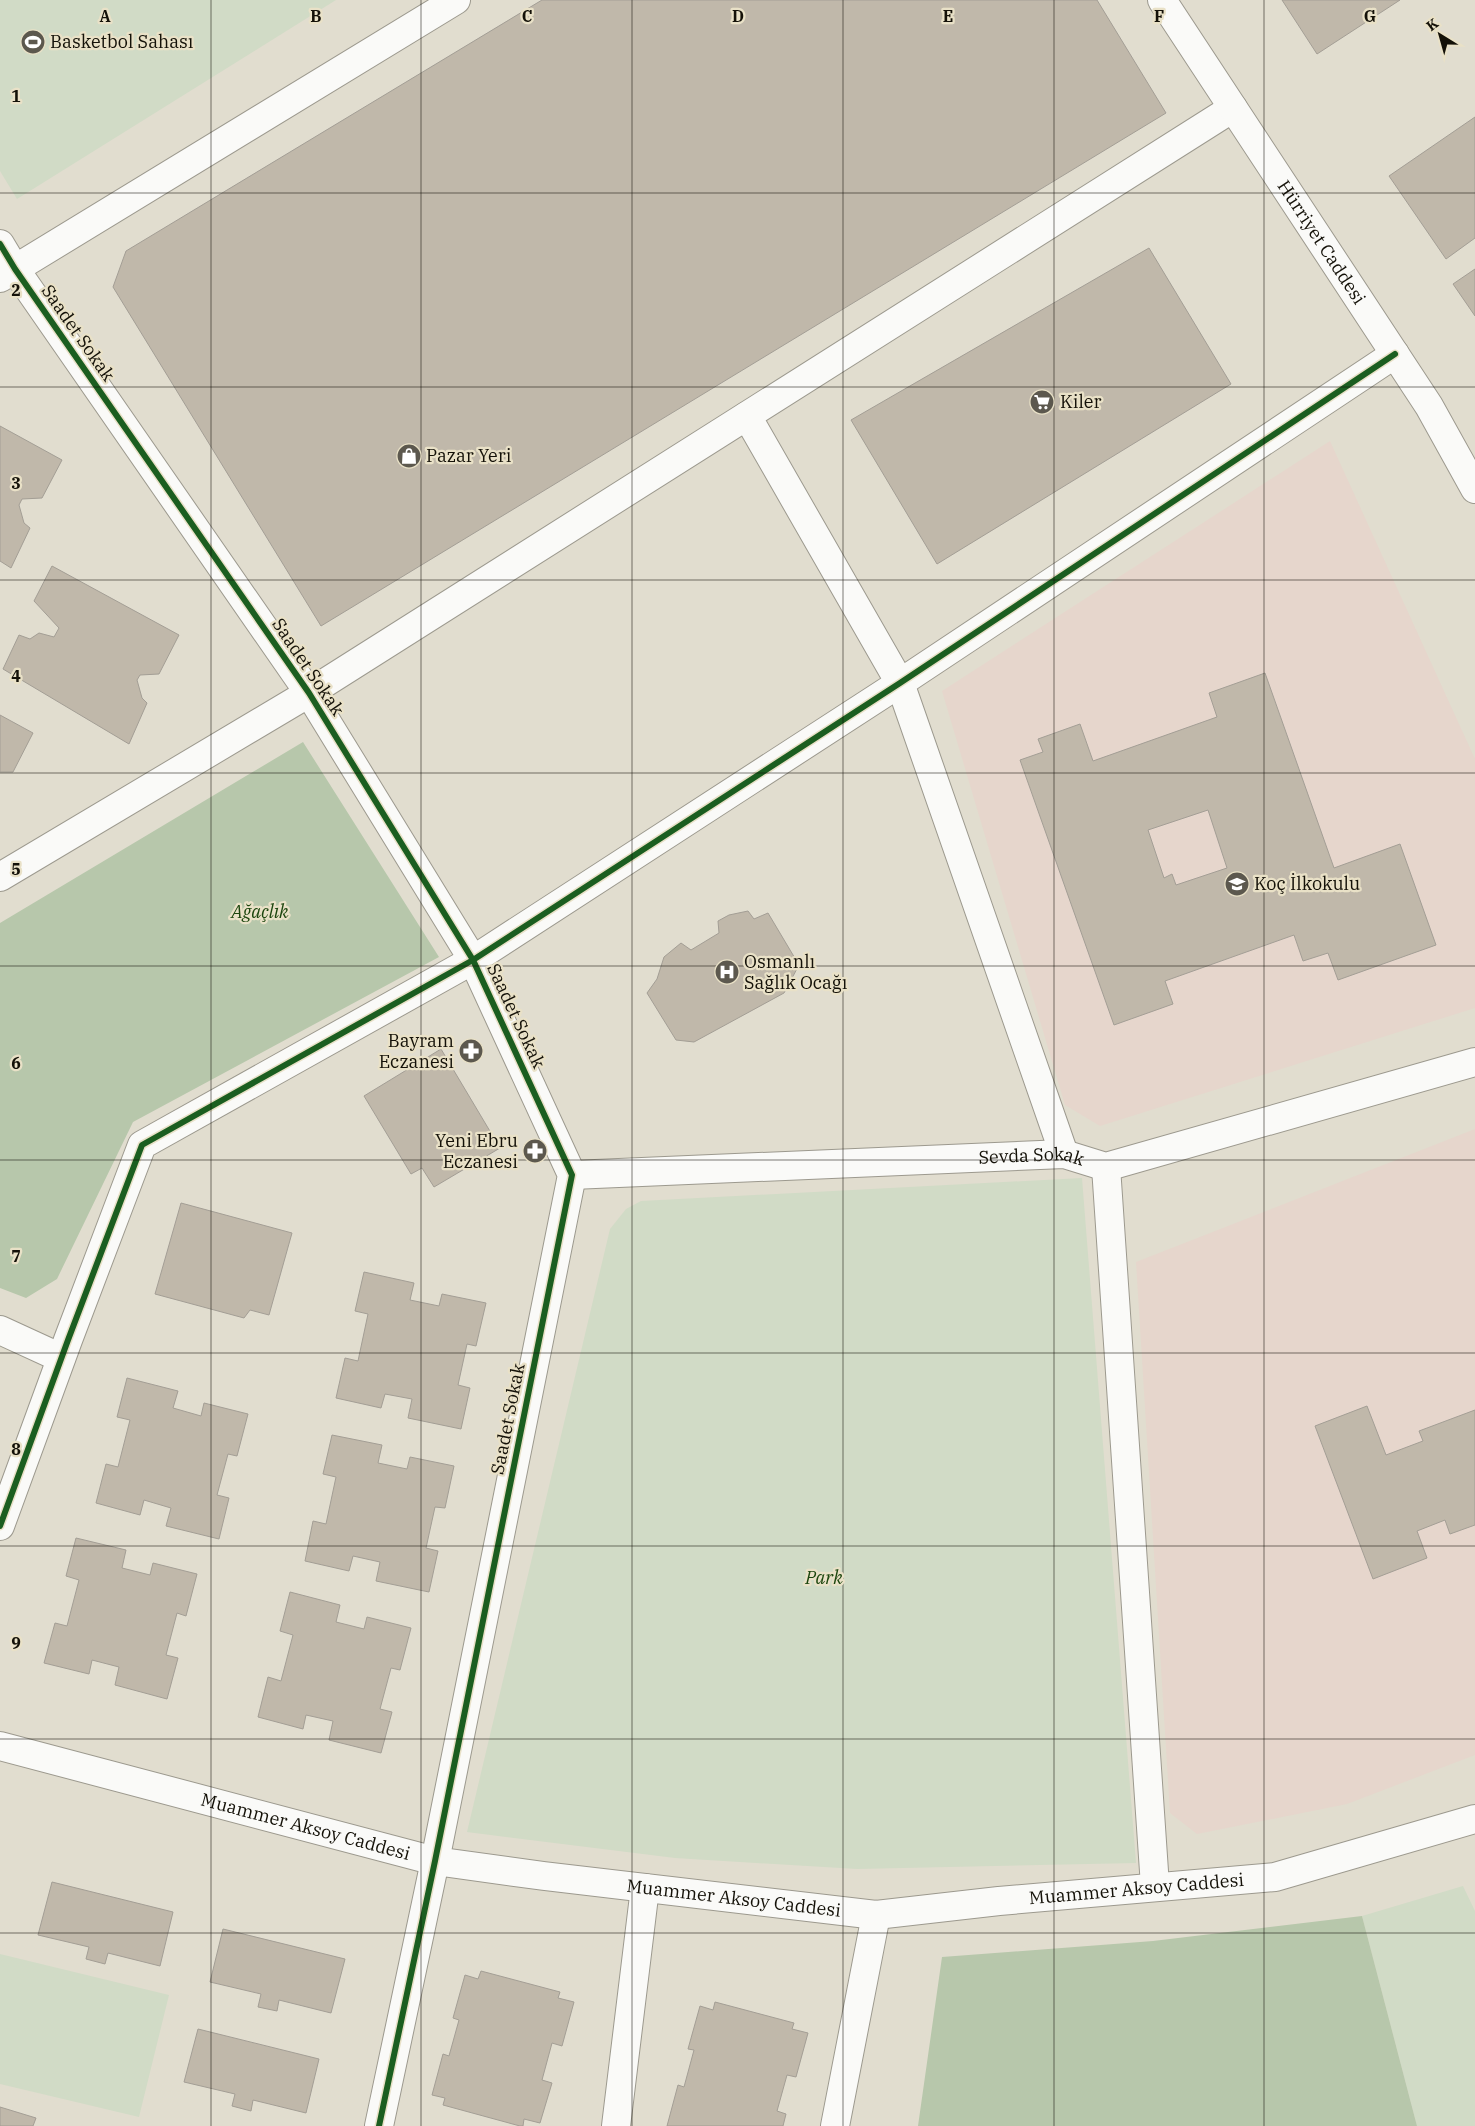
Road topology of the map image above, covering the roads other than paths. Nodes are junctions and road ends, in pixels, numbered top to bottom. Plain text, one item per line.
1 (456, 0) edge
2 (1162, 0) edge
3 (1233, 108) junction
4 (0, 244) edge
5 (7, 273) edge
6 (1395, 354) junction
7 (747, 416) junction
8 (1475, 489) edge
9 (900, 683) junction
10 (309, 694) junction
11 (0, 876) edge
12 (473, 960) junction
13 (1475, 1062) edge
14 (1064, 1154) junction
15 (1106, 1167) junction
16 (572, 1175) junction
17 (0, 1330) edge
18 (61, 1358) junction
19 (0, 1526) edge
20 (0, 1746) edge
21 (1474, 1822) edge
22 (435, 1861) junction
23 (1156, 1886) junction
24 (645, 1888) junction
25 (876, 1915) junction
26 (379, 2126) edge
27 (616, 2126) edge
28 (835, 2126) edge

1 - 5 street
2 - 3 street, Hürriyet Caddesi
3 - 6 street, Hürriyet Caddesi
3 - 7 street
4 - 5 street, Saadet Sokak
5 - 10 street, Saadet Sokak
6 - 8 street, Hürriyet Caddesi
6 - 9 street
7 - 9 street
7 - 10 street
9 - 12 street
9 - 14 street
10 - 11 street
10 - 12 street, Saadet Sokak
12 - 16 street, Saadet Sokak
12 - 18 street
13 - 15 street, Sevda Sokak
14 - 15 street, Sevda Sokak
14 - 16 street, Sevda Sokak
15 - 23 street
16 - 22 street, Saadet Sokak
17 - 18 street
18 - 19 street
20 - 22 street, Muammer Aksoy Caddesi
21 - 23 street, Muammer Aksoy Caddesi
22 - 24 street, Muammer Aksoy Caddesi
22 - 26 street, Saadet Sokak
23 - 25 street, Muammer Aksoy Caddesi
24 - 25 street, Muammer Aksoy Caddesi
24 - 27 street
25 - 28 street

